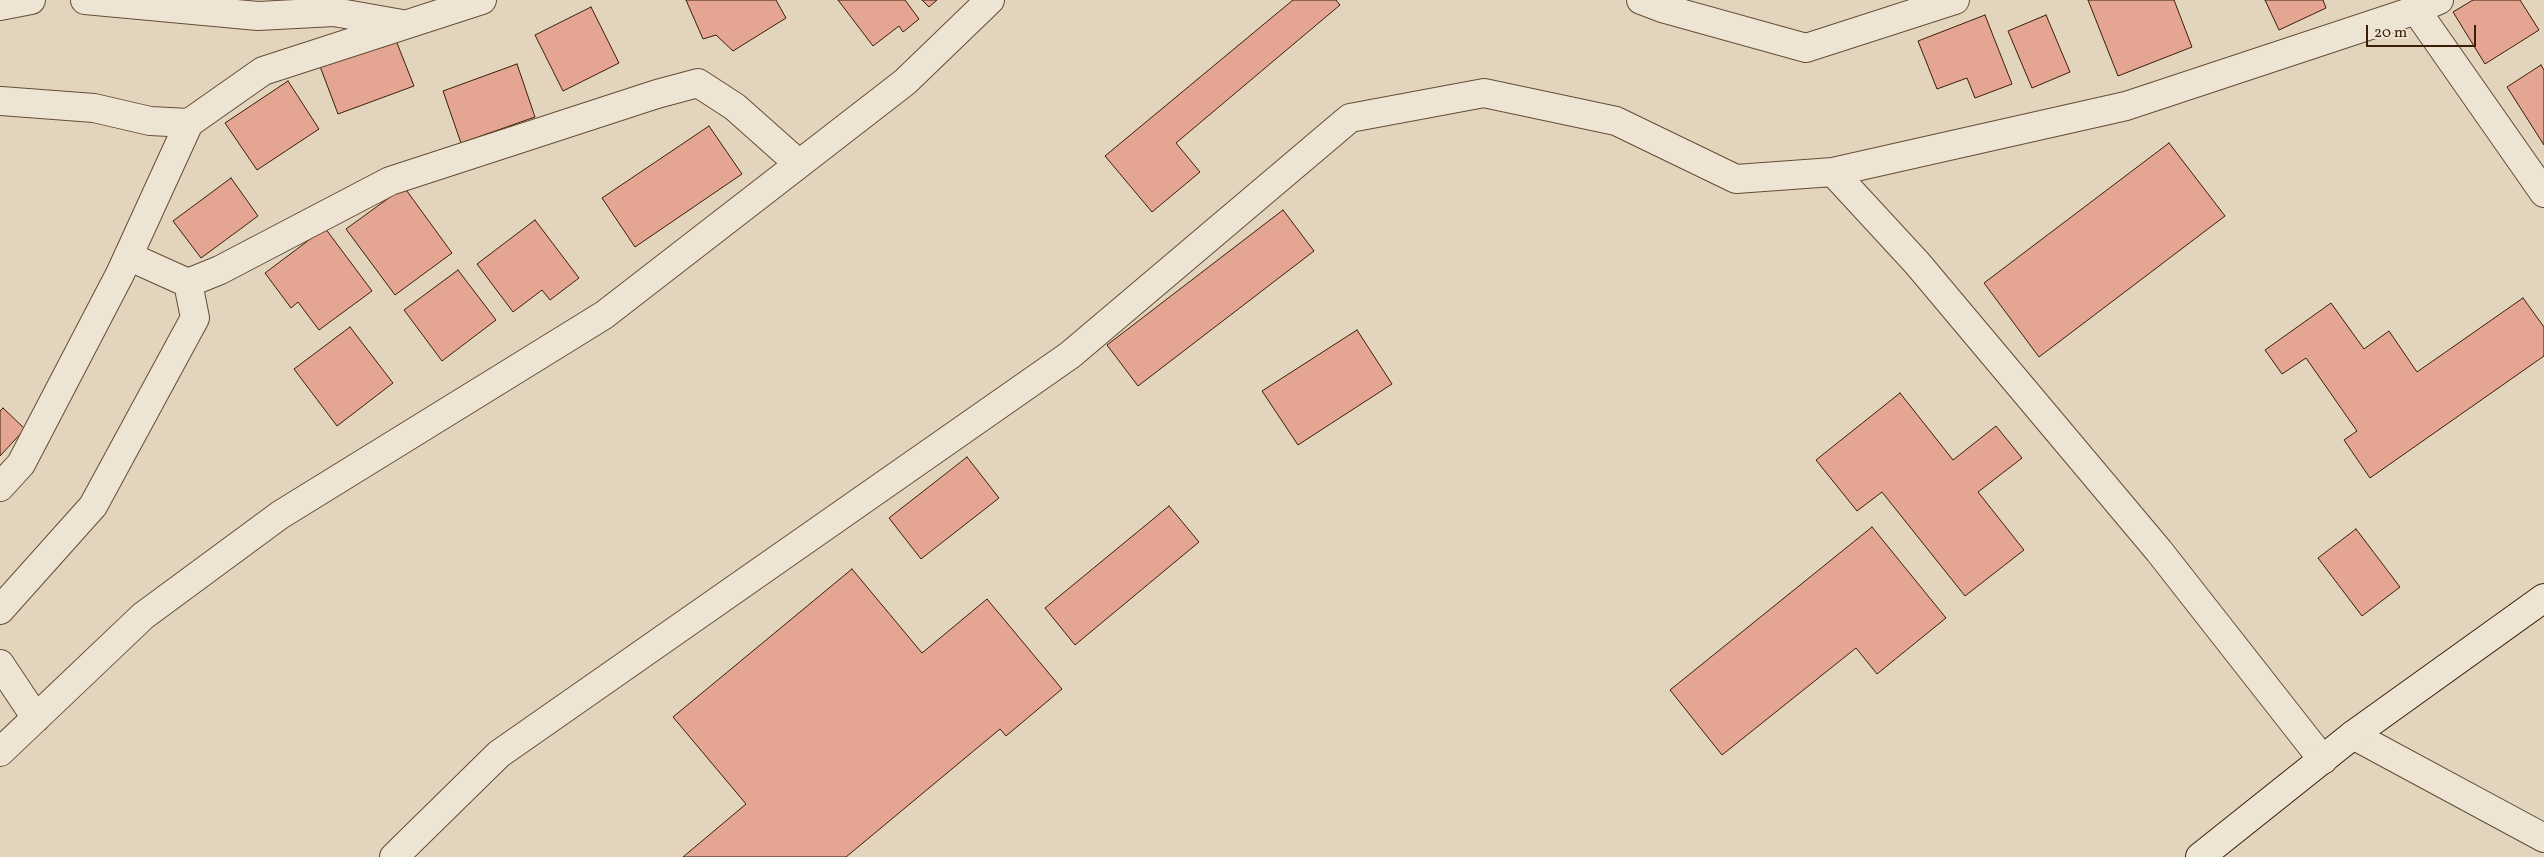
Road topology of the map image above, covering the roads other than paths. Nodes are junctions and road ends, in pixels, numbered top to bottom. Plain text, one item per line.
1 (31, 0) edge
2 (85, 0) edge
3 (482, 0) edge
4 (990, 0) edge
5 (1641, 0) edge
6 (1956, 0) edge
7 (2428, 5) edge
8 (0, 6) edge
9 (1914, 6) edge
10 (405, 25) junction
11 (1, 101) edge
12 (189, 123) junction
13 (799, 164) junction
14 (1833, 172) junction
15 (2544, 193) edge
16 (128, 256) junction
17 (188, 283) junction
18 (0, 487) edge
19 (2544, 598) edge
20 (0, 610) edge
21 (0, 664) edge
22 (36, 718) junction
23 (2353, 735) junction
24 (0, 752) edge
25 (2322, 760) junction
26 (2544, 838) edge
27 (394, 857) edge
28 (2200, 857) edge

1 - 8 street
2 - 10 street
3 - 10 street
4 - 13 street
5 - 9 street
6 - 9 street
7 - 14 street
7 - 15 street
10 - 12 street
11 - 12 street
12 - 16 street
13 - 17 street
13 - 22 street
14 - 25 street
14 - 27 street
16 - 17 street
16 - 18 street
17 - 20 street
19 - 23 street
21 - 22 street
22 - 24 street
23 - 25 street
23 - 26 street
25 - 28 street

